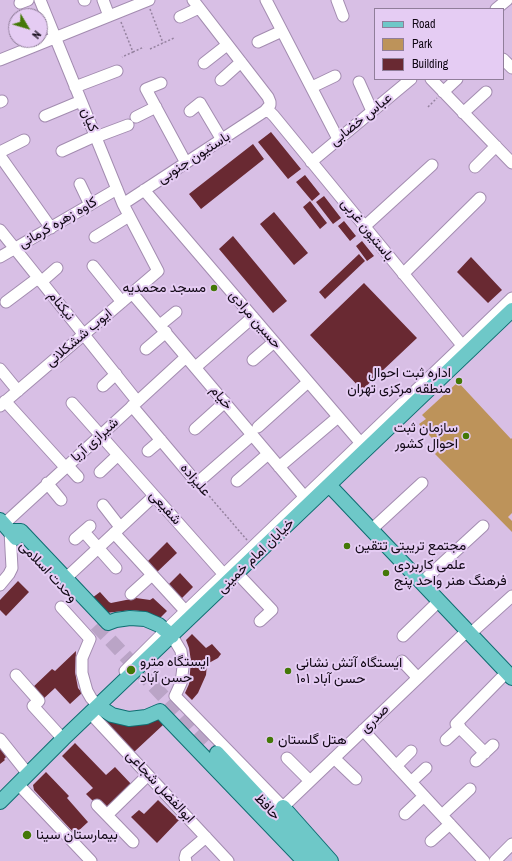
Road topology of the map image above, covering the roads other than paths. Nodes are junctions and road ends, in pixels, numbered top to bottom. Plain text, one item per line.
1 (40, 0) edge
2 (103, 0) edge
3 (148, 0) edge
4 (266, 0) edge
5 (337, 0) edge
6 (507, 0) edge
7 (196, 4) edge
8 (497, 8) edge
9 (113, 15) junction
10 (343, 16) dead end
11 (180, 17) dead end
12 (282, 32) junction
13 (55, 37) junction
14 (258, 42) dead end
15 (227, 45) junction
16 (0, 60) edge
17 (504, 60) edge
18 (241, 62) junction
19 (204, 63) dead end
20 (512, 68) edge
21 (116, 71) dead end
22 (335, 76) dead end
23 (221, 80) dead end
24 (410, 80) edge
25 (432, 80) edge
26 (456, 80) edge
27 (359, 82) dead end
28 (161, 83) dead end
29 (75, 87) junction
30 (312, 87) junction
31 (443, 92) junction
32 (486, 92) dead end
33 (81, 102) junction
34 (156, 107) junction
35 (190, 111) dead end
36 (265, 111) junction
37 (372, 111) junction
38 (463, 113) junction
39 (45, 116) dead end
40 (95, 136) junction
41 (338, 139) junction
42 (24, 140) dead end
43 (222, 140) junction
44 (496, 146) junction
45 (62, 151) dead end
46 (0, 152) edge
47 (0, 156) edge
48 (311, 162) junction
49 (186, 163) junction
50 (512, 163) edge
51 (432, 165) dead end
52 (475, 167) dead end
53 (80, 184) dead end
54 (117, 189) junction
55 (144, 190) junction
56 (480, 198) dead end
57 (122, 204) junction
58 (90, 205) junction
59 (129, 216) junction
60 (364, 227) junction
61 (51, 228) junction
62 (0, 230) edge
63 (95, 237) dead end
64 (15, 248) junction
65 (0, 257) edge
66 (93, 266) dead end
67 (57, 268) dead end
68 (158, 271) joint
69 (403, 274) junction
70 (40, 280) junction
71 (132, 293) junction
72 (512, 298) edge
73 (6, 302) dead end
74 (122, 302) junction
75 (512, 310) edge
76 (176, 312) dead end
77 (253, 317) junction
78 (163, 329) junction
79 (84, 334) junction
80 (274, 342) junction
81 (146, 349) dead end
82 (465, 349) junction
83 (186, 357) junction
84 (253, 360) dead end
85 (198, 365) dead end
86 (0, 369) edge
87 (116, 374) junction
88 (308, 382) junction
89 (103, 386) dead end
90 (18, 391) junction
91 (225, 402) junction
92 (3, 403) edge
93 (72, 403) dead end
94 (135, 403) junction
95 (338, 417) junction
96 (194, 429) dead end
97 (255, 431) junction
98 (100, 435) junction
99 (161, 440) junction
100 (363, 446) junction
101 (148, 450) dead end
102 (268, 454) junction
103 (118, 455) junction
104 (66, 466) junction
105 (279, 467) junction
106 (100, 472) dead end
107 (78, 478) dead end
108 (237, 481) dead end
109 (47, 483) junction
110 (422, 483) dead end
111 (329, 486) junction
112 (154, 496) junction
113 (61, 500) dead end
114 (307, 500) junction
115 (103, 505) dead end
116 (5, 525) edge
117 (483, 526) dead end
118 (117, 530) junction
119 (371, 530) junction
120 (75, 539) dead end
121 (98, 548) junction
122 (116, 568) dead end
123 (152, 575) junction
124 (230, 576) junction
125 (66, 578) junction
126 (421, 582) junction
127 (0, 585) edge
128 (131, 594) dead end
129 (512, 596) edge
130 (439, 601) junction
131 (61, 607) dead end
132 (188, 614) junction
133 (260, 621) dead end
134 (102, 624) junction
135 (468, 632) junction
136 (169, 633) junction
137 (403, 636) dead end
138 (402, 661) dead end
139 (16, 675) dead end
140 (509, 675) edge
141 (418, 678) junction
142 (95, 710) junction
143 (458, 725) junction
144 (363, 730) junction
145 (0, 739) edge
146 (63, 739) junction
147 (446, 740) dead end
148 (411, 751) dead end
149 (217, 752) tunnel mouth
150 (287, 758) dead end
151 (334, 758) junction
152 (476, 760) dead end
153 (396, 766) junction
154 (426, 768) dead end
155 (28, 774) junction
156 (148, 775) junction
157 (356, 779) dead end
158 (310, 781) junction
159 (411, 782) junction
160 (18, 784) junction
161 (470, 789) dead end
162 (0, 796) edge
163 (424, 796) junction
164 (0, 802) edge
165 (97, 805) dead end
166 (283, 807) junction
167 (405, 814) dead end
168 (107, 815) junction
169 (442, 815) junction
170 (450, 824) junction
171 (206, 837) junction
172 (431, 841) dead end
173 (133, 842) dead end
174 (512, 844) edge
175 (91, 861) edge
176 (186, 861) edge
177 (228, 861) edge
178 (304, 861) edge
179 (318, 861) edge
180 (332, 861) edge
181 (484, 861) edge
182 (495, 861) edge

1 - 13 street, کیان
2 - 9 street
3 - 9 street
4 - 12 street
5 - 10 street
6 - 8 street
7 - 11 street
7 - 15 street
9 - 13 street
12 - 14 street
12 - 30 street
13 - 16 street
13 - 29 street, کیان
15 - 18 street
15 - 19 street
17 - 20 street
18 - 23 street
18 - 36 street
21 - 29 street
22 - 30 street
24 - 37 street, عباس خضابی
25 - 31 street
26 - 31 street
27 - 37 street
28 - 34 street
29 - 33 street, کیان
30 - 41 street
31 - 38 street
32 - 38 street
33 - 39 street
33 - 40 street, کیان
34 - 40 street
34 - 49 street
35 - 43 street
36 - 43 street, باستیون جنوبی
36 - 48 street, باستیون غربی
37 - 41 street, عباس خضابی
38 - 44 street
40 - 45 street
40 - 54 street, کیان
41 - 48 street, عباس خضابی
42 - 46 street
43 - 49 street, باستیون جنوبی
44 - 50 street
44 - 52 street
47 - 61 street
48 - 60 street, باستیون غربی
49 - 55 street, باستیون جنوبی
51 - 60 street
53 - 58 street
54 - 57 street, کیان
54 - 58 street, کاوه زهره کرمانی
55 - 57 street, باستیون جنوبی
55 - 77 street, حسین مرادی
56 - 69 street
57 - 59 street, کیان
58 - 61 street, کاوه زهره کرمانی
59 - 63 street
59 - 68 street, کیان
60 - 69 street, باستیون غربی
61 - 64 street, کاوه زهره کرمانی
62 - 64 street, نیکنام
64 - 65 street, کاوه زهره کرمانی
64 - 70 street, نیکنام
66 - 74 street
67 - 70 street
68 - 71 street, ایوب ششکلانی
69 - 82 street, باستیون غربی
70 - 73 street
70 - 79 street, نیکنام
71 - 74 street, ایوب ششکلانی
71 - 78 street, خیام
72 - 82 street
74 - 79 street, ایوب ششکلانی
75 - 82 main road, خیابان امام خمینی
76 - 78 street
77 - 80 street, حسین مرادی
77 - 85 street
78 - 81 street
78 - 83 street, خیام
79 - 87 street, نیکنام
79 - 90 street, ایوب ششکلانی
80 - 84 street
80 - 88 street, حسین مرادی
82 - 100 main road, خیابان امام خمینی
83 - 91 street, خیام
83 - 94 street, شیرازی آریا
86 - 90 street
87 - 89 street
87 - 94 street, نیکنام
88 - 95 street, حسین مرادی
88 - 97 street
90 - 92 street, ایوب ششکلانی
91 - 96 street
91 - 97 street, خیام
92 - 104 street
93 - 98 street, شفیعی
94 - 98 street, شیرازی آریا
94 - 99 street, علیزاده
95 - 100 street, حسین مرادی
95 - 105 street
97 - 99 street, علیزاده
97 - 102 street, خیام
98 - 103 street, شفیعی
98 - 104 street, شیرازی آریا
99 - 101 street
100 - 111 main road, خیابان امام خمینی
100 - 114 street
102 - 105 street, خیام
102 - 108 street
103 - 106 street
103 - 112 street, شفیعی
104 - 107 street
104 - 109 street, شیرازی آریا
105 - 114 street, خیام
109 - 113 street
109 - 116 street, شیرازی آریا
110 - 119 street
111 - 114 main road, خیابان امام خمینی
111 - 119 main road
112 - 118 street
112 - 124 street, شفیعی
114 - 124 main road, خیابان امام خمینی
114 - 124 street
115 - 118 street
116 - 125 main road
116 - 127 street
116 - 134 main road, وحدت اسلامی
117 - 126 street
118 - 121 street
118 - 123 street
119 - 126 main road
120 - 121 street
121 - 122 street
121 - 125 street
123 - 128 street
123 - 132 street
124 - 132 main road, خیابان امام خمینی
124 - 133 street, شفیعی
125 - 134 main road
126 - 130 main road
129 - 135 street, صدری
130 - 135 main road
130 - 137 street
131 - 142 street, ابوالفضل شجاعی
132 - 136 main road, خیابان امام خمینی
134 - 136 main road
135 - 140 main road
135 - 141 street, صدری
136 - 142 main road, خیابان امام خمینی
136 - 162 street
136 - 166 street
138 - 141 street
139 - 146 street
140 - 143 street
141 - 144 street, صدری
142 - 146 main road, خیابان امام خمینی
142 - 156 street, ابوالفضل شجاعی
142 - 178 main road
143 - 147 street
143 - 152 street
144 - 151 street, صدری
144 - 153 street
145 - 155 street
146 - 155 main road, خیابان امام خمینی
148 - 153 street
149 - 179 main road, حافظ
150 - 158 street
151 - 157 street
151 - 158 street, صدری
153 - 159 street
154 - 159 street
155 - 160 main road, خیابان امام خمینی
156 - 168 street
156 - 171 street, ابوالفضل شجاعی
158 - 166 street, صدری
159 - 163 street
160 - 164 main road, خیابان امام خمینی
160 - 175 street
161 - 169 street
163 - 167 street
163 - 169 street
165 - 168 street
166 - 180 main road
168 - 173 street
169 - 170 street
170 - 172 street
170 - 181 street
171 - 176 street
171 - 177 street, ابوالفضل شجاعی
174 - 182 street

